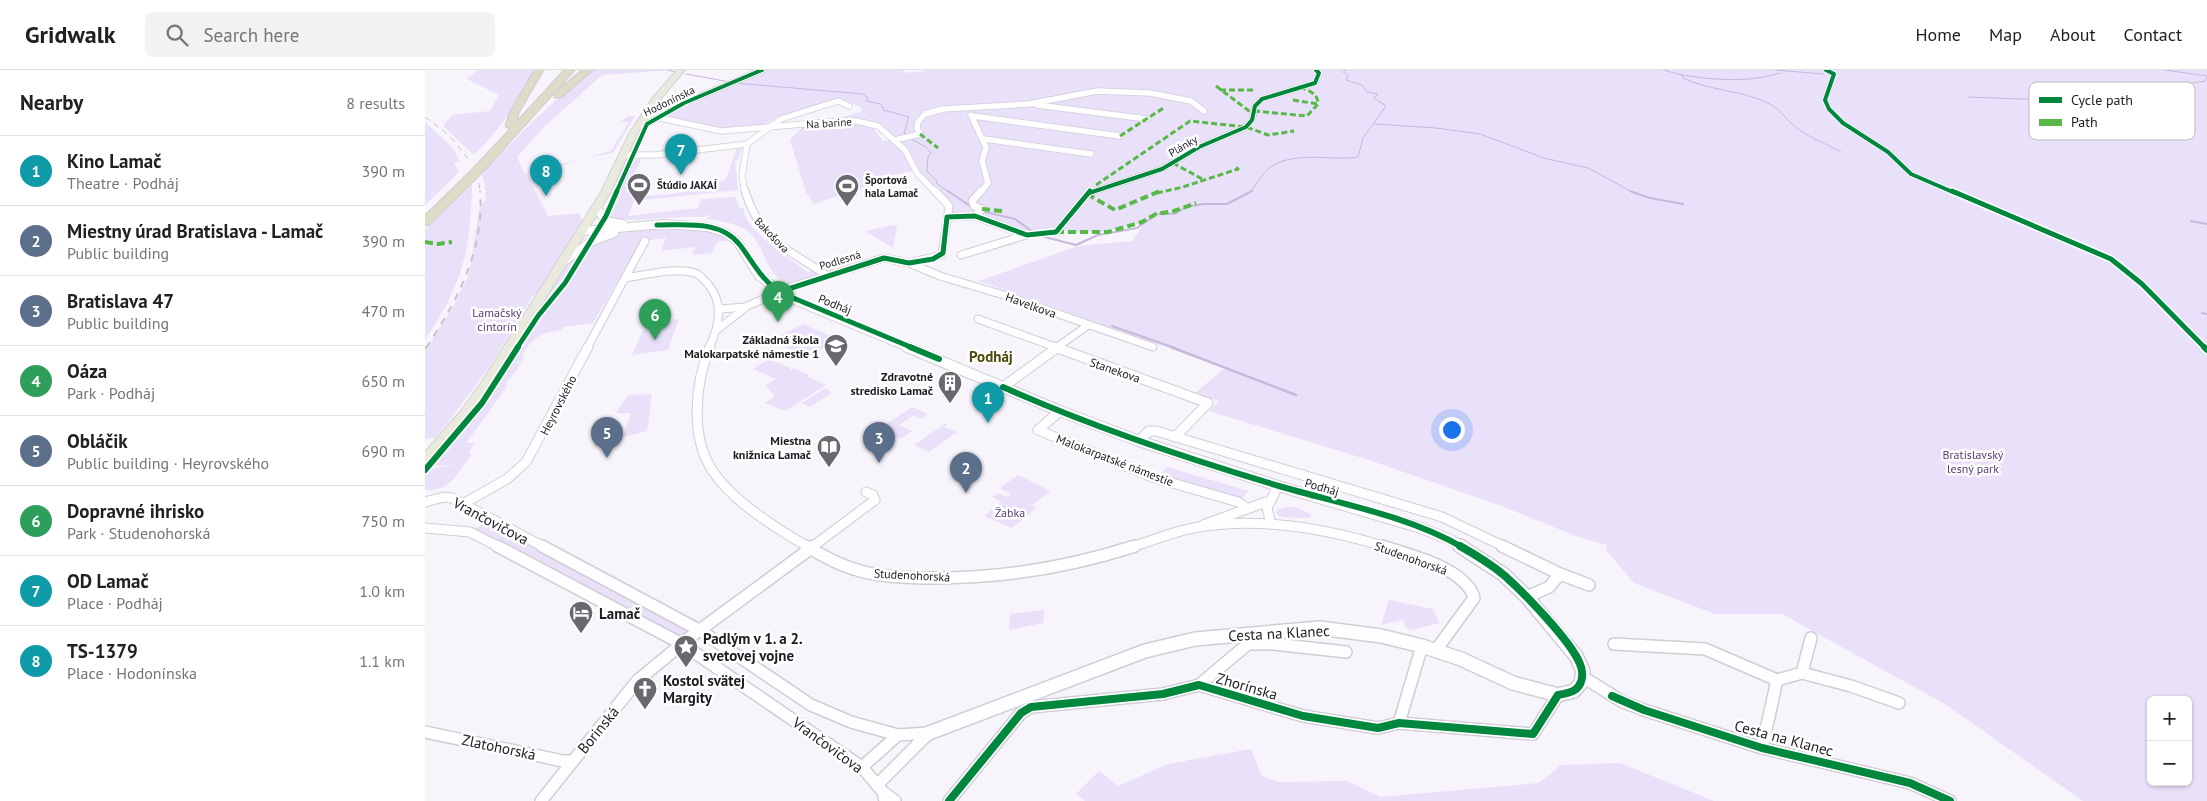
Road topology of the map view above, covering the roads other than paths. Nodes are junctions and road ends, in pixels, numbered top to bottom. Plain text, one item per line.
1 (539, 70) edge
2 (561, 70) edge
3 (570, 70) edge
4 (587, 70) edge
5 (681, 70) edge
6 (762, 70) edge
7 (1318, 77) dead end
8 (1029, 104) junction
9 (849, 106) dead end
10 (960, 109) junction
11 (1204, 111) dead end
12 (532, 113) junction
13 (973, 116) junction
14 (660, 118) junction
15 (1147, 119) dead end
16 (511, 126) junction
17 (639, 126) junction
18 (767, 128) junction
19 (1120, 136) dead end
20 (984, 139) junction
21 (895, 140) junction
22 (747, 144) junction
23 (625, 150) junction
24 (644, 154) junction
25 (1091, 154) dead end
26 (478, 164) junction
27 (462, 180) junction
28 (597, 208) junction
29 (425, 211) edge
30 (978, 213) junction
31 (947, 217) junction
32 (425, 222) edge
33 (657, 225) junction
34 (583, 232) junction
35 (1057, 232) dead end
36 (1027, 235) joint
37 (645, 241) dead end
38 (961, 255) dead end
39 (566, 260) junction
40 (909, 263) junction
41 (826, 275) junction
42 (625, 278) junction
43 (779, 292) junction
44 (745, 307) junction
45 (721, 309) junction
46 (978, 319) dead end
47 (1087, 326) junction
48 (717, 329) junction
49 (1153, 347) dead end
50 (1056, 349) junction
51 (1003, 387) junction
52 (1060, 411) junction
53 (1175, 437) junction
54 (1139, 441) junction
55 (425, 461) edge
56 (1278, 486) junction
57 (866, 492) dead end
58 (425, 502) edge
59 (1266, 502) junction
60 (461, 505) junction
61 (1247, 508) junction
62 (1271, 524) junction
63 (425, 528) edge
64 (1196, 528) junction
65 (811, 549) junction
66 (1560, 574) junction
67 (1589, 585) dead end
68 (1527, 597) junction
69 (701, 631) junction
70 (1248, 638) junction
71 (1811, 638) dead end
72 (682, 644) junction
73 (1614, 644) dead end
74 (1422, 646) junction
75 (1436, 650) junction
76 (1346, 652) dead end
77 (1802, 673) junction
78 (1583, 677) junction
79 (1777, 680) junction
80 (1199, 685) junction
81 (1558, 695) junction
82 (1029, 701) junction
83 (1899, 704) dead end
84 (1399, 722) junction
85 (425, 732) edge
86 (929, 733) junction
87 (898, 735) junction
88 (1762, 748) junction
89 (573, 761) junction
90 (862, 767) junction
91 (882, 793) edge
92 (541, 801) edge
93 (895, 801) edge
94 (949, 801) edge
95 (1950, 801) edge

1 - 16 highway
2 - 16 highway
3 - 12 highway
4 - 12 highway
5 - 17 main road, Hodonínska
6 - 14 street, Hodonínska
7 - 35 street, Plánky
8 - 10 street
8 - 11 street
8 - 15 street
9 - 18 street
10 - 13 street
10 - 21 street
12 - 26 highway
13 - 19 street
13 - 20 street
14 - 17 street, Hodonínska
14 - 18 street, Na barine
16 - 26 highway
17 - 23 main road, Hodonínska
18 - 21 street, Na barine
18 - 22 street
20 - 25 street
20 - 30 street
21 - 31 street, Na barine
22 - 24 street
22 - 41 street, Bakošova
23 - 24 street
23 - 24 street
23 - 28 main road, Hodonínska
26 - 27 highway, bridge
27 - 29 highway
27 - 32 highway
28 - 33 street
28 - 34 main road, Hodonínska
30 - 31 street
30 - 36 street
31 - 40 street, Na barine
33 - 34 street, Podháj
33 - 39 street
33 - 43 street, Podháj
34 - 39 main road, Hodonínska
36 - 38 street
37 - 42 street, Heyrovského
39 - 55 main road, Hodonínska
40 - 41 street, Podlesná
40 - 47 street, Havelkova
41 - 43 street, Podlesná
42 - 45 street
42 - 60 street, Heyrovského
43 - 44 street
43 - 51 street, Podháj
44 - 45 street
44 - 48 street
45 - 48 street, Studenohorská
46 - 50 street, Stanekova
47 - 49 street, Havelkova
47 - 50 street
48 - 65 street, Studenohorská
50 - 51 street
50 - 53 street, Stanekova
51 - 52 street, Podháj
52 - 54 street, Podháj
52 - 61 street, Malokarpatské námestie
53 - 54 street, Podháj
53 - 66 street, Podháj
54 - 56 street, Podháj
56 - 59 street
56 - 68 street, Podháj
57 - 65 street, Borinská
58 - 60 street, Vrančovičova
59 - 61 street, Studenohorská
59 - 62 street
60 - 69 street, Vrančovičova
61 - 64 street, Studenohorská
62 - 64 street, Studenohorská
62 - 75 street, Studenohorská
63 - 72 street, Vrančovičova
64 - 65 street, Studenohorská
65 - 69 street, Borinská
66 - 67 street, Podháj
66 - 68 street
68 - 78 street, Podháj
69 - 72 street, Borinská
69 - 87 street, Vrančovičova
70 - 74 street, Cesta na Klanec
70 - 76 street
70 - 80 street
70 - 82 street, Cesta na Klanec
71 - 77 street
72 - 89 street, Borinská
72 - 90 street, Vrančovičova
73 - 79 street
74 - 75 street, Cesta na Klanec
74 - 84 street
75 - 81 street, Cesta na Klanec
77 - 79 street
77 - 83 street
78 - 81 street
78 - 88 street, Cesta na Klanec
79 - 88 street, Cesta na Klanec
80 - 82 street, Zhorínska
80 - 84 street, Zhorínska
81 - 84 street, Zhorínska
82 - 86 street, Cesta na Klanec
82 - 94 street
85 - 89 street, Zlatohorská
86 - 87 street, Vrančovičova
86 - 91 street
87 - 90 street
88 - 95 street, Cesta na Klanec
89 - 92 street, Borinská
90 - 91 street, Vrančovičova
91 - 93 street

